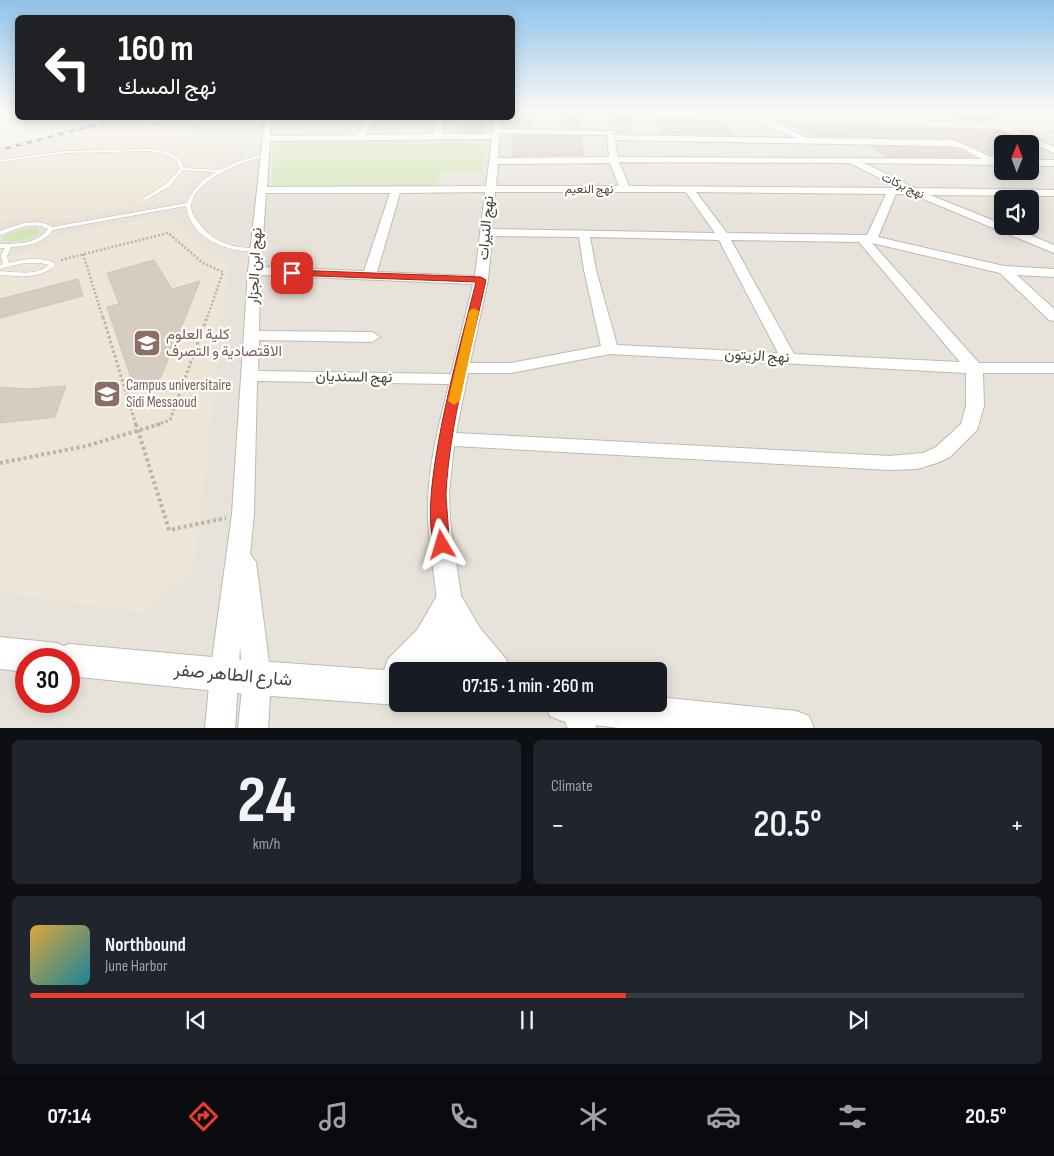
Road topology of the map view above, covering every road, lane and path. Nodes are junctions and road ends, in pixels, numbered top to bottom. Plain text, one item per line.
1 (265, 145) edge
2 (495, 145) edge
3 (612, 145) edge
4 (818, 145) edge
5 (960, 145) edge
6 (264, 155) junction
7 (614, 160) junction
8 (850, 160) junction
9 (994, 160) edge
10 (0, 161) edge
11 (494, 161) junction
12 (994, 162) edge
13 (1039, 163) edge
14 (1054, 163) edge
15 (182, 169) junction
16 (221, 171) junction
17 (625, 189) junction
18 (689, 189) junction
19 (260, 190) junction
20 (396, 190) junction
21 (489, 190) junction
22 (892, 192) junction
23 (914, 192) junction
24 (1054, 193) edge
25 (146, 199) dead end
26 (189, 204) junction
27 (52, 229) junction
28 (485, 232) junction
29 (0, 233) edge
30 (584, 234) junction
31 (722, 236) junction
32 (866, 239) junction
33 (1033, 240) junction
34 (1054, 240) edge
35 (0, 246) edge
36 (9, 246) junction
37 (1054, 249) edge
38 (256, 250) junction
39 (84, 254) junction
40 (51, 263) junction
41 (3, 266) edge
42 (1004, 270) junction
43 (254, 272) junction
44 (0, 273) edge
45 (1054, 273) edge
46 (369, 276) junction
47 (481, 280) junction
48 (1054, 317) edge
49 (252, 335) junction
50 (372, 337) dead end
51 (610, 349) junction
52 (788, 357) junction
53 (974, 368) junction
54 (1054, 368) edge
55 (461, 373) junction
56 (250, 376) junction
57 (138, 431) junction
58 (445, 439) junction
59 (0, 463) edge
60 (242, 525) junction
61 (448, 604) junction
62 (0, 654) edge
63 (15, 655) edge
64 (80, 661) edge
65 (409, 662) edge
66 (437, 662) edge
67 (458, 662) edge
68 (486, 662) edge
69 (224, 674) junction
70 (257, 678) junction
71 (389, 679) edge
72 (572, 712) edge
73 (220, 728) edge
74 (253, 728) edge
75 (796, 728) edge

1 - 6 street, نهج ابن الجزار
2 - 11 street, نهج النيرات
3 - 7 street
4 - 8 street, نهج بركات
5 - 9 street
6 - 16 lane
6 - 19 street, نهج ابن الجزار
7 - 8 street
7 - 11 street
7 - 17 street
8 - 12 street
8 - 23 street, نهج بركات
10 - 15 lane
11 - 21 street, نهج النيرات
13 - 14 street
15 - 16 lane
15 - 25 lane
16 - 26 lane
17 - 18 street, نهج النعيم
17 - 21 street, نهج النعيم
18 - 22 street
18 - 31 street
19 - 20 street, نهج النعيم
19 - 38 street, نهج ابن الجزار
20 - 21 street, نهج النعيم
20 - 46 street
21 - 28 street, نهج النيرات
22 - 23 street
22 - 32 street
23 - 24 street
23 - 33 street, نهج بركات
26 - 27 lane
26 - 38 lane
27 - 29 lane
27 - 36 lane
28 - 30 street
28 - 47 street, نهج النيرات
30 - 31 street
30 - 51 street
31 - 32 street
31 - 52 street
32 - 42 street
32 - 53 street
33 - 34 street
33 - 37 street, نهج بركات
35 - 36 lane
36 - 41 lane
38 - 43 street, نهج ابن الجزار
39 - 40 path
39 - 57 path
39 - 57 path
40 - 41 lane
40 - 44 lane
42 - 45 street
42 - 48 street
43 - 46 street
43 - 49 street, نهج ابن الجزار
46 - 47 street
47 - 55 street, نهج النيرات
49 - 50 street
49 - 56 street, نهج ابن الجزار
51 - 52 street, نهج الزيتون
51 - 55 street, نهج الزيتون
52 - 53 street, نهج الزيتون
53 - 54 street, نهج الزيتون
53 - 58 street
55 - 56 street, نهج السنديان
55 - 58 street, نهج النيرات
56 - 60 street, نهج ابن الجزار
57 - 59 path
57 - 60 path
58 - 61 street, نهج النيرات
60 - 69 street, نهج ابن الجزار
60 - 70 street, نهج ابن الجزار
61 - 65 street
61 - 66 street, نهج النيرات
61 - 67 street, نهج النيرات
61 - 68 street
62 - 63 street
64 - 69 street, شارع الطاهر صفر
69 - 70 street, شارع الطاهر صفر
69 - 73 street, نهج ابن الجزار
70 - 71 street, شارع الطاهر صفر
70 - 74 street, نهج ابن الجزار
72 - 75 street

